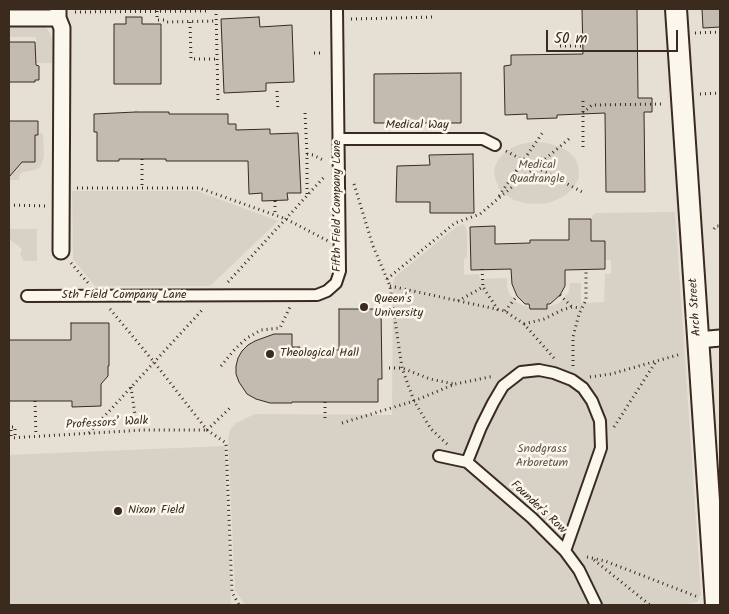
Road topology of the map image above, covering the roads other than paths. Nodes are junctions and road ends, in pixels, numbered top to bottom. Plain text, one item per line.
1 (337, 9) edge
2 (676, 9) edge
3 (58, 13) edge
4 (9, 18) edge
5 (339, 139) junction
6 (495, 145) road end
7 (61, 251) road end
8 (27, 296) dead end
9 (218, 296) joint
10 (720, 338) edge
11 (698, 344) junction
12 (439, 456) dead end
13 (467, 462) junction
14 (569, 556) junction
15 (710, 602) edge
16 (596, 605) edge

1 - 5 lane, Fifth Field Company Lane
2 - 11 street, Arch Street
3 - 4 street
3 - 7 street
5 - 6 lane, Medical Way
5 - 9 lane, Fifth Field Company Lane
8 - 9 lane, 5th Field Company Lane
10 - 11 street
11 - 15 street, Arch Street
12 - 13 lane, Founder's Row
13 - 14 lane, Founder's Row
13 - 14 lane
14 - 16 lane, Founder's Row

